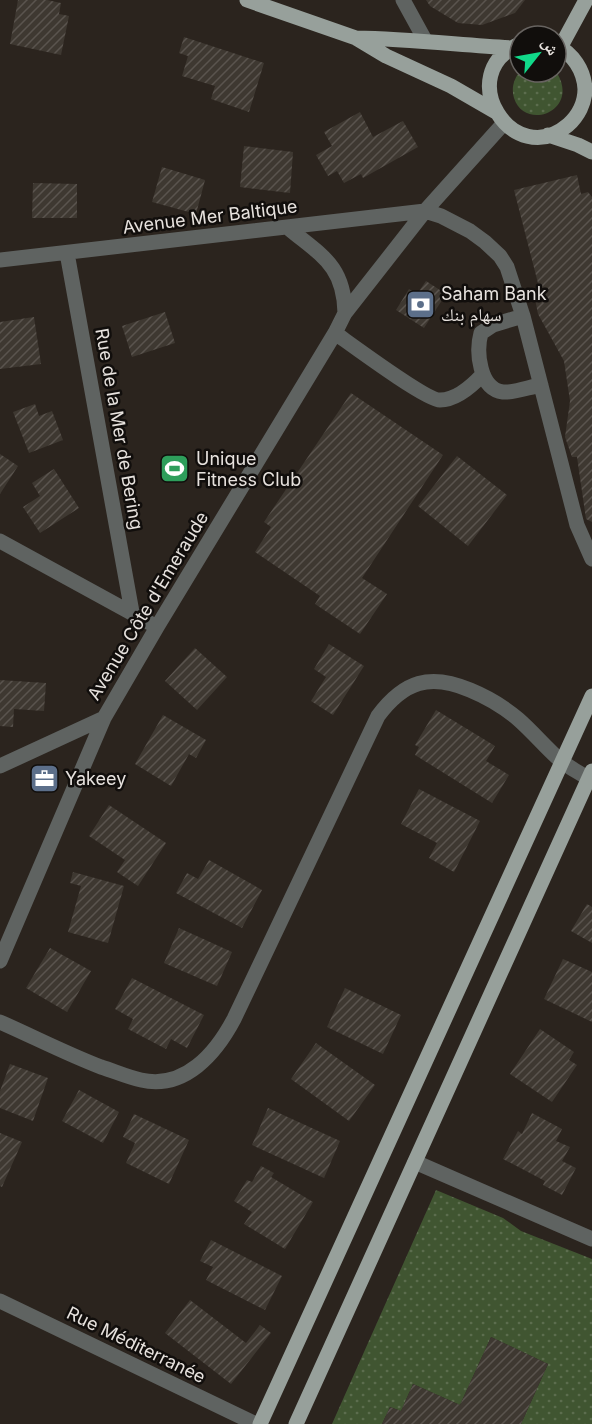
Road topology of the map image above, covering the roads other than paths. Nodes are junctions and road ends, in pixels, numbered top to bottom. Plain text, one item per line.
1 (247, 0) edge
2 (403, 0) edge
3 (586, 0) edge
4 (568, 30) edge
5 (356, 38) junction
6 (425, 40) junction
7 (508, 46) edge
8 (508, 52) edge
9 (568, 55) edge
10 (588, 83) edge
11 (500, 118) junction
12 (548, 135) junction
13 (592, 152) edge
14 (425, 211) junction
15 (287, 227) junction
16 (67, 253) junction
17 (0, 260) edge
18 (345, 313) junction
19 (523, 316) junction
20 (335, 333) junction
21 (483, 374) junction
22 (541, 385) junction
23 (0, 540) edge
24 (592, 559) edge
25 (132, 612) junction
26 (157, 627) junction
27 (592, 696) edge
28 (104, 718) junction
29 (562, 762) junction
30 (0, 766) edge
31 (590, 775) edge
32 (0, 961) edge
33 (0, 1022) edge
34 (415, 1162) junction
35 (592, 1239) edge
36 (0, 1301) edge
37 (258, 1424) edge
38 (296, 1424) edge

1 - 5 main road
2 - 6 street
3 - 4 main road
5 - 6 main road
5 - 11 main road
6 - 7 main road
8 - 11 main road
9 - 10 main road
10 - 12 main road
11 - 12 main road
11 - 14 street, Avenue Côte d'Emeraude
12 - 13 main road
14 - 15 street, Avenue Mer Baltique
14 - 18 street, Avenue Côte d'Emeraude
14 - 19 street
15 - 16 street, Avenue Mer Baltique
15 - 18 street
16 - 17 street, Avenue Mer Baltique
16 - 25 street, Rue de la Mer de Bering
18 - 20 street, Avenue Côte d'Emeraude
19 - 21 street
19 - 22 street
20 - 21 street
20 - 26 street, Avenue Côte d'Emeraude
21 - 22 street
22 - 24 street
23 - 25 street
25 - 26 street
26 - 28 street, Avenue Côte d'Emeraude
27 - 29 main road
28 - 30 street
28 - 32 street, Avenue Côte d'Emeraude
29 - 31 street
29 - 33 street
29 - 37 main road
31 - 34 main road
34 - 35 street
34 - 38 main road
36 - 37 street, Rue Méditerranée

